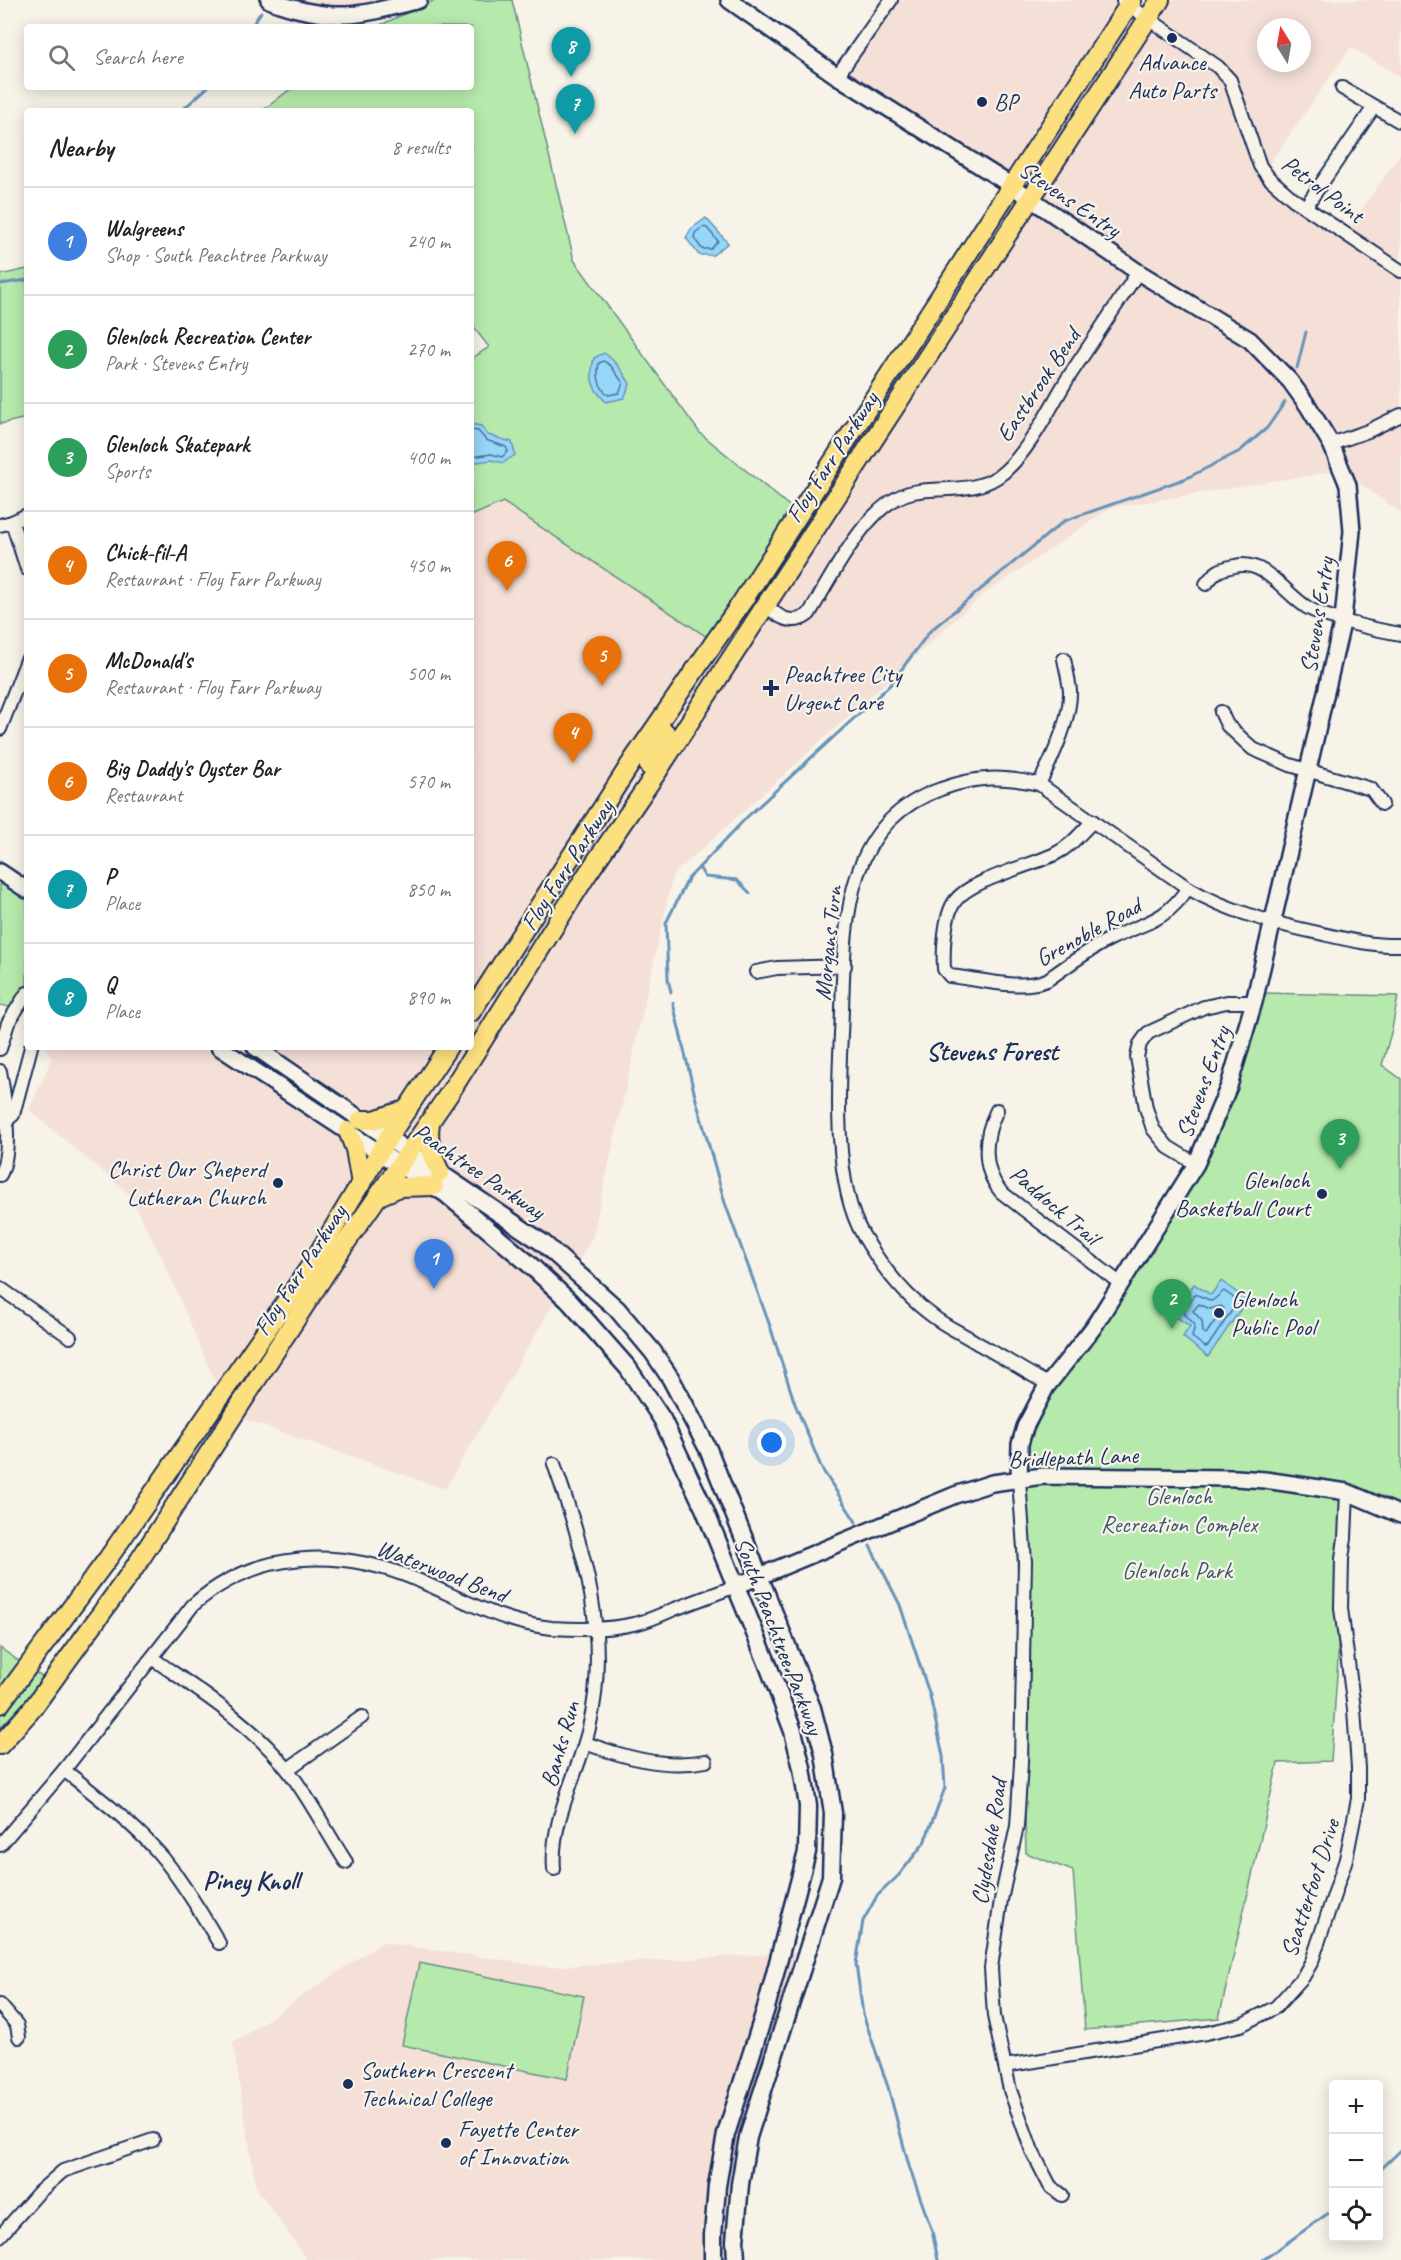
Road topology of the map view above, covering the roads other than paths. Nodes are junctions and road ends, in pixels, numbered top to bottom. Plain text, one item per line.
1 (269, 0) edge
2 (419, 0) edge
3 (729, 0) edge
4 (891, 0) edge
5 (1160, 0) edge
6 (1127, 2) edge
7 (1148, 18) junction
8 (837, 76) junction
9 (1342, 88) dead end
10 (1374, 107) junction
11 (1401, 122) edge
12 (1012, 186) junction
13 (1030, 199) junction
14 (1306, 206) junction
15 (1401, 271) edge
16 (1138, 272) junction
17 (1401, 415) edge
18 (1331, 444) junction
19 (24, 516) edge
20 (6, 524) edge
21 (24, 563) edge
22 (1206, 584) dead end
23 (766, 603) junction
24 (1344, 619) junction
25 (1401, 634) edge
26 (1064, 659) dead end
27 (24, 668) edge
28 (681, 690) junction
29 (1221, 712) dead end
30 (0, 729) edge
31 (633, 760) junction
32 (1309, 770) junction
33 (657, 772) junction
34 (1039, 784) junction
35 (1382, 804) dead end
36 (1093, 821) junction
37 (0, 872) edge
38 (586, 876) junction
39 (1188, 888) junction
40 (23, 889) edge
41 (1273, 921) junction
42 (1401, 945) edge
43 (845, 966) junction
44 (756, 972) dead end
45 (24, 998) edge
46 (1254, 1002) junction
47 (474, 1007) edge
48 (0, 1050) edge
49 (29, 1050) edge
50 (224, 1050) edge
51 (259, 1050) edge
52 (446, 1050) edge
53 (283, 1067) junction
54 (0, 1071) edge
55 (274, 1083) junction
56 (408, 1108) junction
57 (997, 1110) dead end
58 (6, 1121) junction
59 (430, 1122) junction
60 (354, 1125) junction
61 (384, 1146) junction
62 (404, 1159) junction
63 (1196, 1164) junction
64 (0, 1175) edge
65 (437, 1179) junction
66 (361, 1184) junction
67 (377, 1197) junction
68 (543, 1243) joint
69 (1121, 1284) junction
70 (0, 1288) edge
71 (70, 1337) dead end
72 (1048, 1384) junction
73 (554, 1464) dead end
74 (1019, 1480) junction
75 (1347, 1492) junction
76 (1401, 1515) edge
77 (759, 1576) junction
78 (736, 1586) junction
79 (596, 1630) junction
80 (152, 1658) junction
81 (0, 1704) edge
82 (362, 1717) dead end
83 (585, 1743) junction
84 (0, 1745) edge
85 (706, 1761) dead end
86 (288, 1769) junction
87 (64, 1770) junction
88 (0, 1845) edge
89 (346, 1862) dead end
90 (554, 1869) dead end
91 (219, 1943) dead end
92 (0, 2005) edge
93 (19, 2037) dead end
94 (1005, 2066) junction
95 (153, 2140) dead end
96 (1062, 2195) dead end
97 (0, 2236) edge
98 (713, 2260) edge
99 (736, 2260) edge

1 - 2 street
3 - 8 street, Stevens Entry
4 - 8 street
5 - 7 main road, Floy Farr Parkway
6 - 7 street, Petrol Point
6 - 12 main road, Floy Farr Parkway
7 - 13 main road, Floy Farr Parkway
7 - 14 street, Petrol Point
8 - 12 street, Stevens Entry
9 - 10 street
10 - 11 street
10 - 14 street
12 - 13 street, Stevens Entry
12 - 28 main road, Floy Farr Parkway
13 - 16 street, Stevens Entry
13 - 23 main road, Floy Farr Parkway
14 - 15 street, Petrol Point
16 - 18 street, Stevens Entry
16 - 23 street, Eastbrook Bend
17 - 18 street
18 - 24 street, Stevens Entry
19 - 20 street
20 - 21 street
22 - 24 street
23 - 33 main road, Floy Farr Parkway
24 - 25 street
24 - 32 street, Stevens Entry
26 - 34 street
27 - 30 street
28 - 31 main road, Floy Farr Parkway
28 - 33 main road
29 - 32 street
31 - 38 main road
31 - 47 main road, Floy Farr Parkway
32 - 35 street
32 - 41 street, Stevens Entry
33 - 38 main road, Floy Farr Parkway
34 - 36 street, Morgans Turn
34 - 43 street, Morgans Turn
36 - 39 street, Morgans Turn
36 - 39 street, Grenoble Road
37 - 40 street
38 - 59 main road, Floy Farr Parkway
39 - 41 street, Morgans Turn
41 - 42 street, Morgans Turn
41 - 46 street, Stevens Entry
43 - 44 street
43 - 72 street, Morgans Turn
45 - 48 street
46 - 63 street, Stevens Entry
46 - 63 street
49 - 58 street
50 - 55 street
51 - 53 street
52 - 56 main road, Floy Farr Parkway
53 - 55 street
53 - 60 street
54 - 58 street
55 - 60 street
56 - 60 main road
56 - 61 main road, Floy Farr Parkway
57 - 69 street, Paddock Trail
58 - 64 street
59 - 62 main road, Floy Farr Parkway
59 - 65 main road
60 - 61 street
60 - 66 main road
61 - 62 main road, Peachtree Parkway
61 - 66 main road, Floy Farr Parkway
62 - 65 main road, South Peachtree Parkway
62 - 67 main road, Floy Farr Parkway
63 - 69 street, Stevens Entry
65 - 67 main road
65 - 68 main road, Peachtree Parkway
65 - 78 main road, South Peachtree Parkway
66 - 81 main road, Floy Farr Parkway
67 - 84 main road, Floy Farr Parkway
68 - 77 main road, South Peachtree Parkway
69 - 72 street, Stevens Entry
70 - 71 street
72 - 74 street, Stevens Entry
73 - 79 street, Banks Run
74 - 75 street, Bridlepath Lane
74 - 77 street, Bridlepath Lane
74 - 94 street, Clydesdale Road
75 - 76 street, Bridlepath Lane
75 - 94 street, Scatterfoot Drive
77 - 78 street, Bridlepath Lane
77 - 99 main road, South Peachtree Parkway
78 - 79 street, Waterwood Bend
78 - 98 main road, South Peachtree Parkway
79 - 80 street, Waterwood Bend
79 - 83 street, Banks Run
80 - 86 street
80 - 87 street, Waterwood Bend
82 - 86 street
83 - 85 street
83 - 90 street, Banks Run
86 - 89 street
87 - 88 street, Waterwood Bend
87 - 91 street
92 - 93 street
94 - 96 street, Clydesdale Road
95 - 97 street

